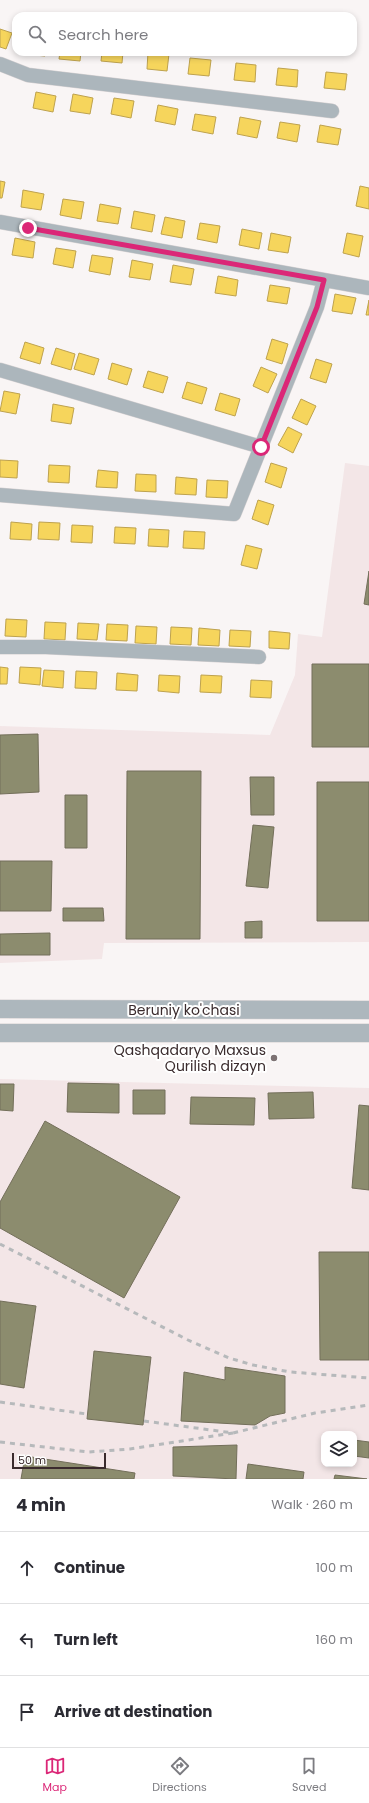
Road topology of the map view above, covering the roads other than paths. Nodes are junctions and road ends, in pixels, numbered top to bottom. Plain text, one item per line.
1 (0, 64) edge
2 (332, 111) dead end
3 (0, 222) edge
4 (324, 280) junction
5 (369, 288) edge
6 (0, 370) edge
7 (261, 447) junction
8 (0, 495) edge
9 (0, 647) edge
10 (259, 657) dead end
11 (0, 1009) edge
12 (369, 1010) edge
13 (0, 1033) edge
14 (369, 1033) edge

1 - 2 street
3 - 4 street
4 - 5 street
4 - 7 street
6 - 7 street
7 - 8 street
9 - 10 street
11 - 12 main road, Beruniy ko'chasi
13 - 14 main road, Beruniy ko'chasi

